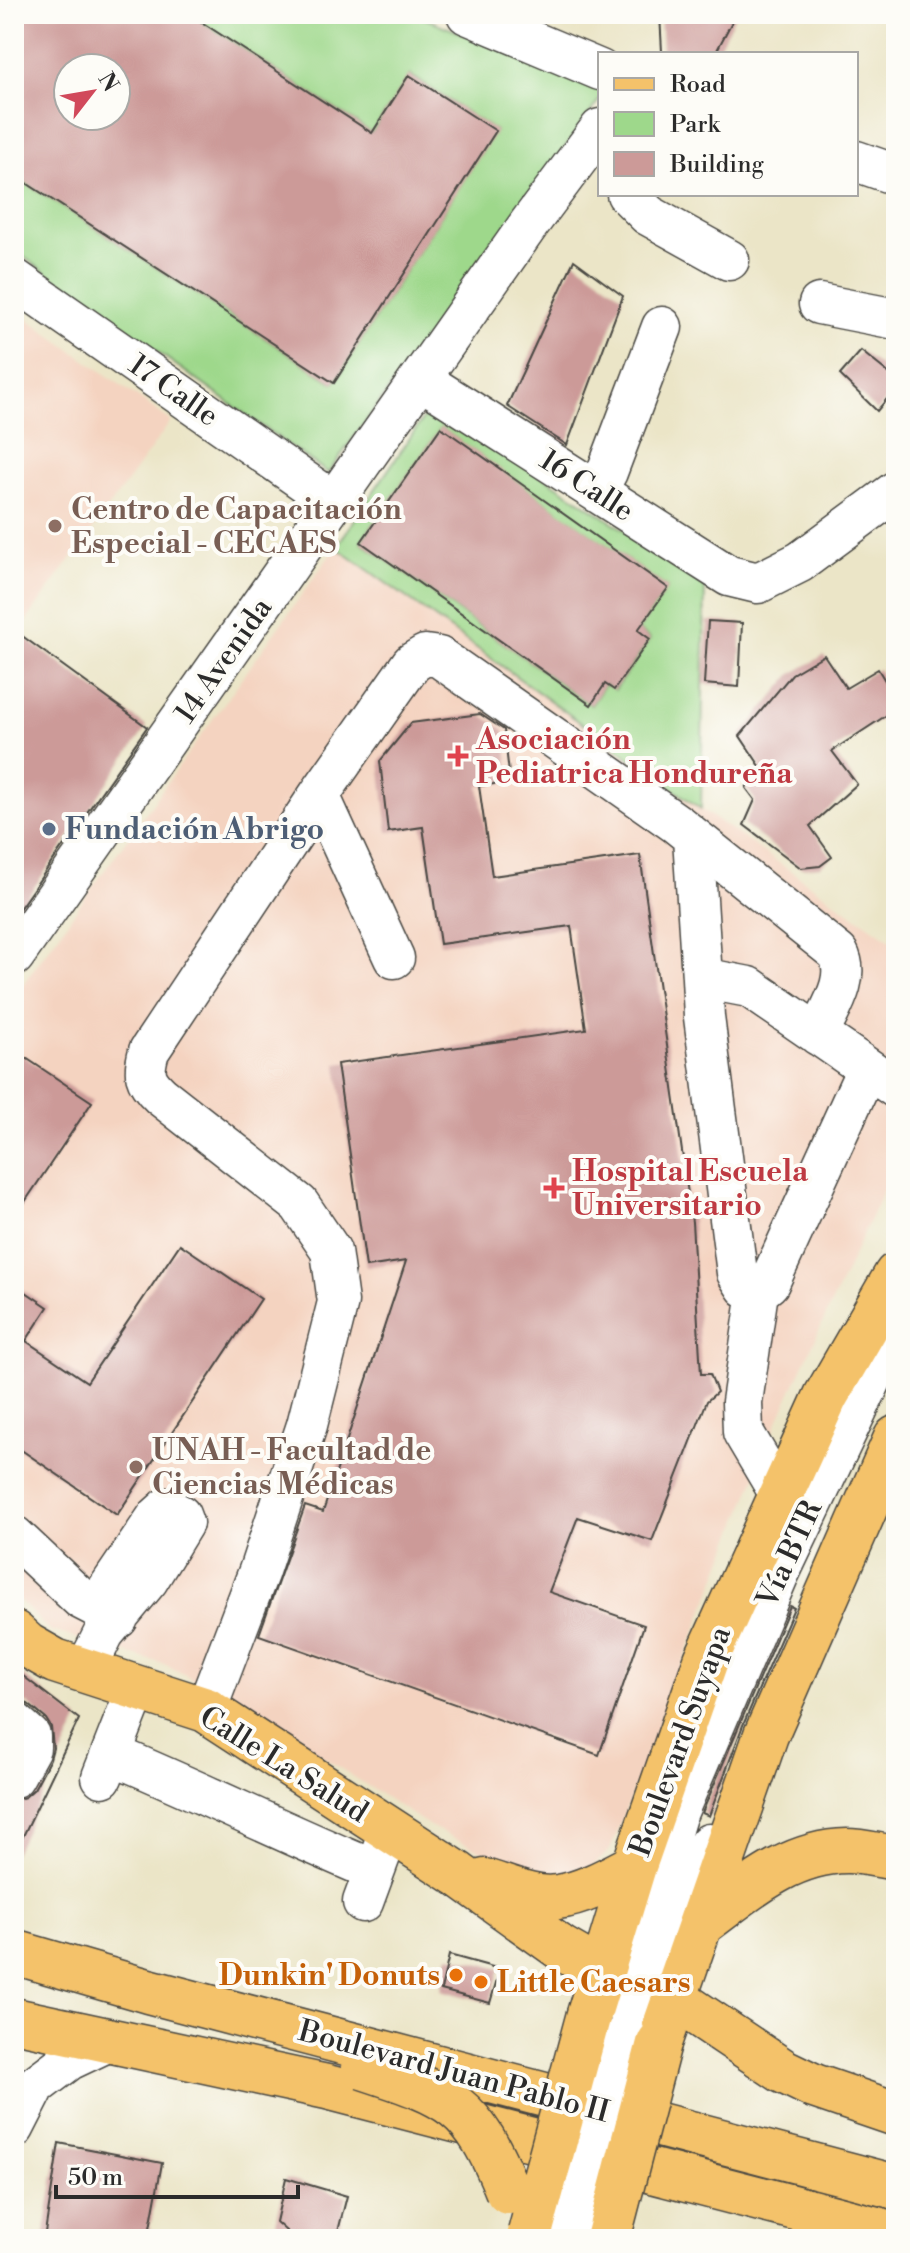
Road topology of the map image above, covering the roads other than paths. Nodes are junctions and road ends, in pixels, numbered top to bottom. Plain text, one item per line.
1 (467, 14) edge
2 (598, 69) edge
3 (598, 132) edge
4 (858, 162) edge
5 (896, 175) edge
6 (629, 196) edge
7 (729, 260) dead end
8 (14, 279) edge
9 (819, 304) dead end
10 (896, 319) edge
11 (662, 327) dead end
12 (420, 379) junction
13 (597, 491) junction
14 (896, 491) edge
15 (334, 502) junction
16 (319, 795) junction
17 (693, 837) junction
18 (14, 956) edge
19 (394, 958) dead end
20 (702, 978) junction
21 (818, 1035) junction
22 (882, 1079) edge
23 (896, 1275) edge
24 (758, 1292) junction
25 (896, 1328) edge
26 (896, 1392) edge
27 (896, 1438) edge
28 (781, 1496) junction
29 (14, 1536) edge
30 (14, 1633) edge
31 (85, 1671) junction
32 (137, 1688) junction
33 (206, 1710) junction
34 (14, 1722) edge
35 (14, 1777) edge
36 (393, 1832) junction
37 (896, 1858) edge
38 (634, 1866) junction
39 (458, 1874) junction
40 (701, 1924) junction
41 (14, 1952) edge
42 (644, 1967) junction
43 (601, 1971) junction
44 (14, 1979) edge
45 (674, 1998) junction
46 (14, 2020) edge
47 (624, 2030) junction
48 (111, 2040) junction
49 (896, 2114) edge
50 (14, 2128) edge
51 (896, 2187) edge
52 (896, 2234) edge
53 (535, 2238) edge
54 (608, 2239) edge

1 - 2 street
3 - 12 street, 14 Avenida
4 - 5 street
6 - 7 street
8 - 15 street, 17 Calle
9 - 10 street
11 - 13 street
12 - 13 street, 16 Calle
12 - 15 street, 14 Avenida
13 - 14 street, 16 Calle
15 - 18 street, 14 Avenida
16 - 17 street
16 - 19 street
16 - 33 street
17 - 20 street
17 - 21 street
20 - 21 street
20 - 24 street
21 - 22 street
22 - 24 street
23 - 28 main road, Boulevard Suyapa
24 - 28 street
25 - 42 street, Vía BTR
26 - 42 street, Vía BTR
27 - 40 main road, Boulevard Suyapa
28 - 38 main road, Boulevard Suyapa
29 - 31 street
30 - 31 main road, Calle La Salud
31 - 32 main road, Calle La Salud
32 - 33 main road, Calle La Salud
32 - 36 street
33 - 36 main road, Calle La Salud
34 - 35 street
36 - 39 main road, Calle La Salud
37 - 40 main road
38 - 39 main road, Calle La Salud
38 - 43 main road, Boulevard Suyapa
39 - 43 main road, Calle La Salud
40 - 45 main road, Boulevard Suyapa
41 - 51 main road, Boulevard Juan Pablo II
42 - 47 street, Vía BTR
43 - 47 main road, Boulevard Suyapa
44 - 53 main road, bridge
45 - 47 main road, Boulevard Suyapa
45 - 49 main road
46 - 48 main road, Boulevard Juan Pablo II
47 - 53 main road, Boulevard Suyapa, bridge
47 - 54 main road, Boulevard Suyapa, bridge
48 - 50 street
48 - 52 main road, Boulevard Juan Pablo II

